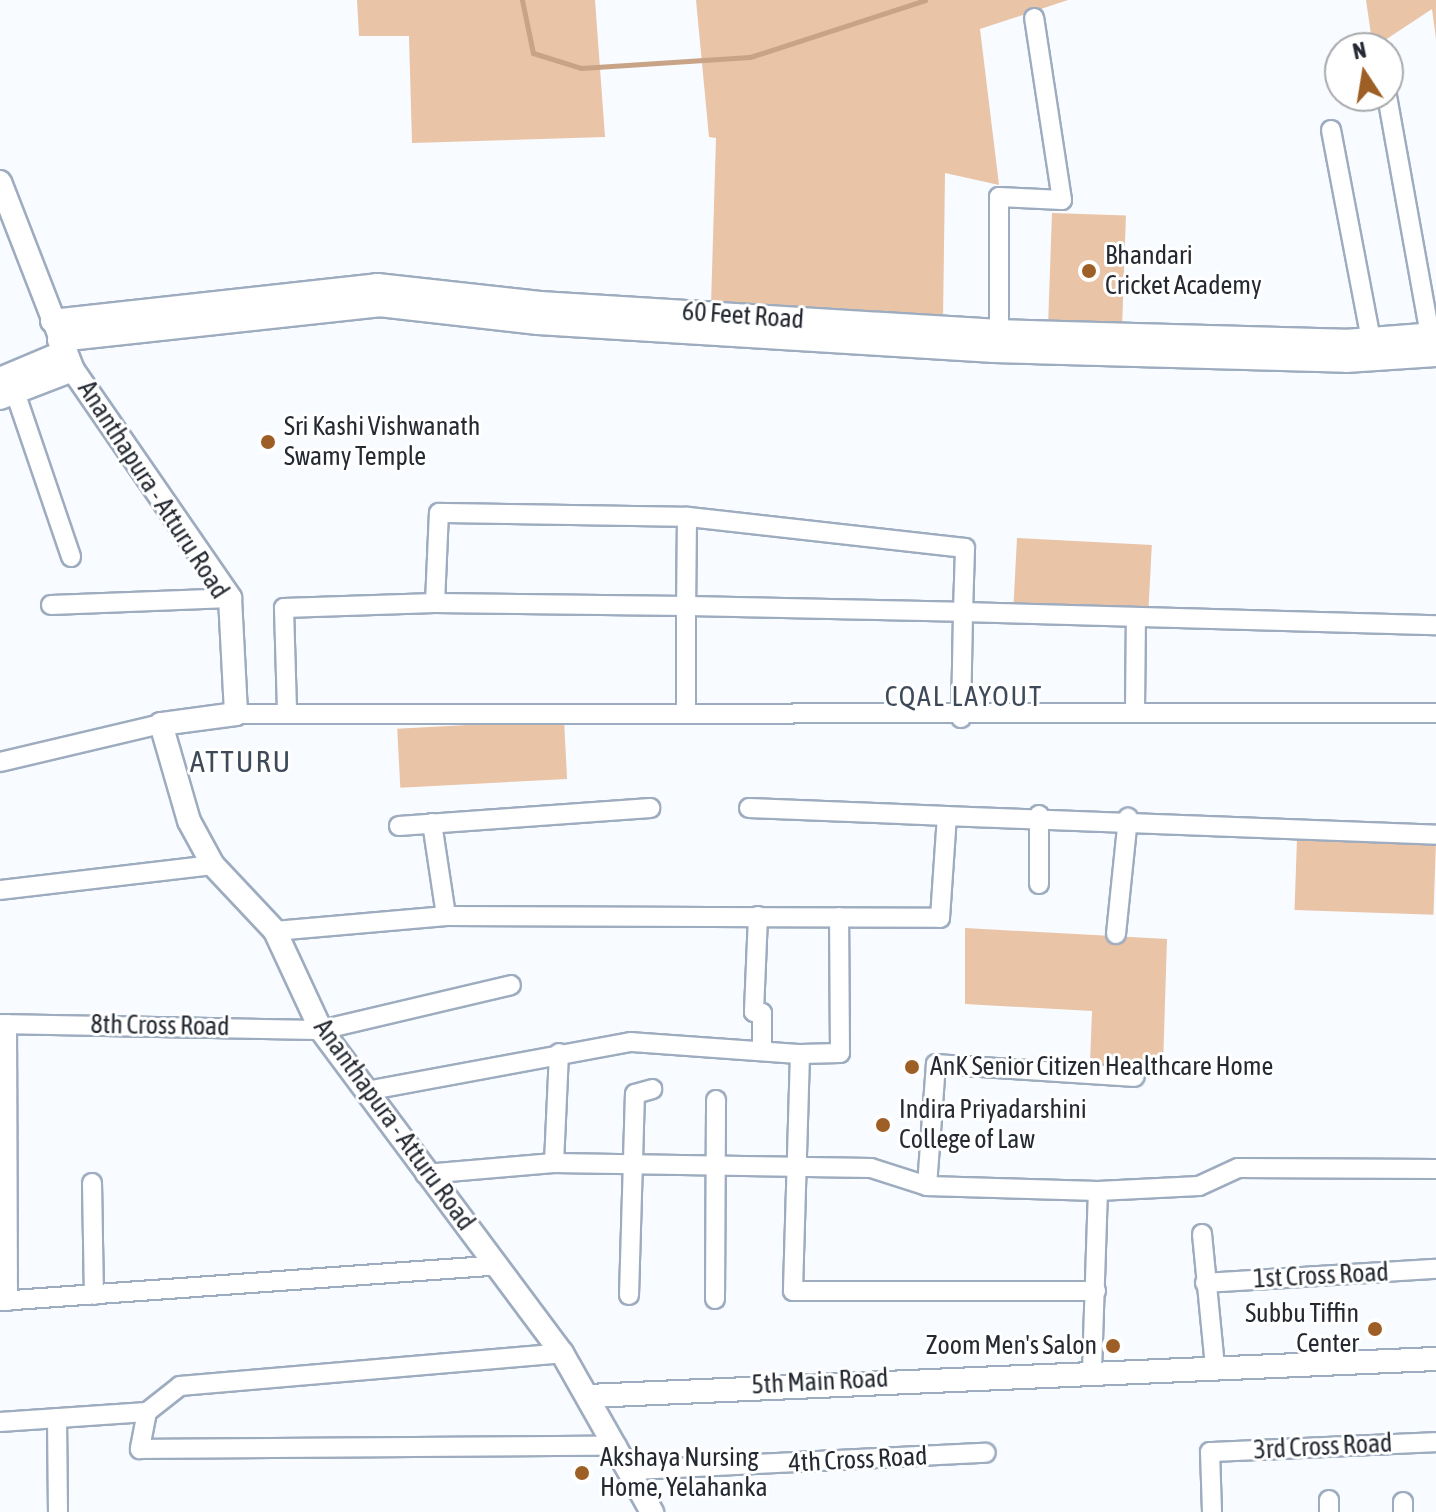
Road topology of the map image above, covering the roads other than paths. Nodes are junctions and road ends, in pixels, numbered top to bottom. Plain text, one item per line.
1 (1034, 18) dead end
2 (1390, 112) edge
3 (1331, 130) dead end
4 (0, 182) edge
5 (999, 331) junction
6 (1371, 339) junction
7 (1434, 341) edge
8 (62, 346) junction
9 (5, 391) edge
10 (687, 517) junction
11 (71, 557) dead end
12 (230, 598) junction
13 (435, 603) junction
14 (51, 605) dead end
15 (686, 606) junction
16 (963, 612) junction
17 (1136, 617) junction
18 (1436, 625) edge
19 (1135, 708) junction
20 (287, 710) junction
21 (686, 712) junction
22 (1436, 713) edge
23 (236, 714) junction
24 (961, 718) junction
25 (161, 724) junction
26 (0, 762) edge
27 (650, 808) dead end
28 (749, 808) dead end
29 (1039, 815) junction
30 (947, 816) junction
31 (1128, 818) junction
32 (432, 823) junction
33 (399, 826) dead end
34 (1436, 835) edge
35 (213, 865) junction
36 (1039, 884) dead end
37 (0, 890) edge
38 (446, 916) junction
39 (758, 916) junction
40 (839, 917) junction
41 (275, 931) junction
42 (1116, 934) dead end
43 (511, 985) dead end
44 (4, 1024) edge
45 (321, 1030) junction
46 (762, 1051) junction
47 (559, 1053) junction
48 (800, 1054) junction
49 (1135, 1077) dead end
50 (652, 1089) dead end
51 (366, 1091) junction
52 (716, 1100) dead end
53 (2, 1129) edge
54 (554, 1163) junction
55 (634, 1165) junction
56 (716, 1166) junction
57 (798, 1169) junction
58 (1436, 1169) edge
59 (425, 1174) junction
60 (92, 1183) dead end
61 (927, 1186) junction
62 (1098, 1191) junction
63 (1202, 1234) dead end
64 (497, 1265) junction
65 (1436, 1269) edge
66 (1205, 1283) junction
67 (1096, 1291) junction
68 (94, 1295) junction
69 (629, 1295) dead end
70 (715, 1299) dead end
71 (4, 1301) edge
72 (562, 1353) junction
73 (1436, 1359) edge
74 (1215, 1367) junction
75 (1092, 1370) junction
76 (588, 1396) junction
77 (147, 1412) junction
78 (57, 1418) junction
79 (0, 1422) edge
80 (1436, 1442) edge
81 (617, 1446) junction
82 (986, 1453) dead end
83 (633, 1470) junction
84 (58, 1512) edge
85 (652, 1512) edge
86 (1212, 1512) edge

1 - 5 street
2 - 7 street
3 - 6 street
4 - 8 street, Ananthapura - Atturu Road
5 - 6 street, 60 Feet Road
5 - 8 street, 60 Feet Road
6 - 7 street, 60 Feet Road
7 - 8 street, 60 Feet Road
8 - 9 street
8 - 12 street, Ananthapura - Atturu Road
9 - 11 street
10 - 13 street
10 - 15 street
10 - 16 street
12 - 14 street
12 - 23 street, Ananthapura - Atturu Road
13 - 15 street
13 - 20 street
15 - 16 street
15 - 21 street
16 - 17 street
16 - 24 street
17 - 18 street
17 - 19 street
19 - 22 street
19 - 24 street
20 - 21 street
20 - 23 street
21 - 24 street
23 - 25 street
25 - 26 street
25 - 35 street, Ananthapura - Atturu Road
27 - 32 street
28 - 30 street
29 - 30 street
29 - 31 street
29 - 36 street
30 - 40 street
31 - 34 street
31 - 42 street
32 - 33 street
32 - 38 street
35 - 37 street
35 - 41 street, Ananthapura - Atturu Road
38 - 39 street
38 - 41 street
39 - 40 street
39 - 46 street
40 - 48 street
41 - 45 street, Ananthapura - Atturu Road
43 - 45 street, 8th Cross Road
44 - 45 street, 8th Cross Road
44 - 53 street
45 - 51 street, Ananthapura - Atturu Road
46 - 47 street
46 - 48 street
47 - 51 street
47 - 54 street
48 - 57 street
49 - 61 street
50 - 55 street
51 - 59 street, Ananthapura - Atturu Road
52 - 56 street
53 - 71 street
54 - 55 street
54 - 59 street
55 - 56 street
55 - 69 street
56 - 57 street
56 - 70 street
57 - 61 street
57 - 67 street
58 - 62 street
59 - 64 street, Ananthapura - Atturu Road
60 - 68 street
61 - 62 street
62 - 67 street
63 - 66 street
64 - 68 street
64 - 72 street, Ananthapura - Atturu Road
65 - 66 street, 1st Cross Road
66 - 74 street
67 - 75 street
68 - 71 street
72 - 76 street, Ananthapura - Atturu Road
72 - 77 street
73 - 74 street, 5th Main Road
74 - 75 street, 5th Main Road
75 - 76 street, 5th Main Road
76 - 81 street, Ananthapura - Atturu Road
77 - 78 street
77 - 81 street
78 - 79 street
78 - 84 street
80 - 86 street, 3rd Cross Road
81 - 83 street, Ananthapura - Atturu Road
82 - 83 street, 4th Cross Road
83 - 85 street, Ananthapura - Atturu Road

